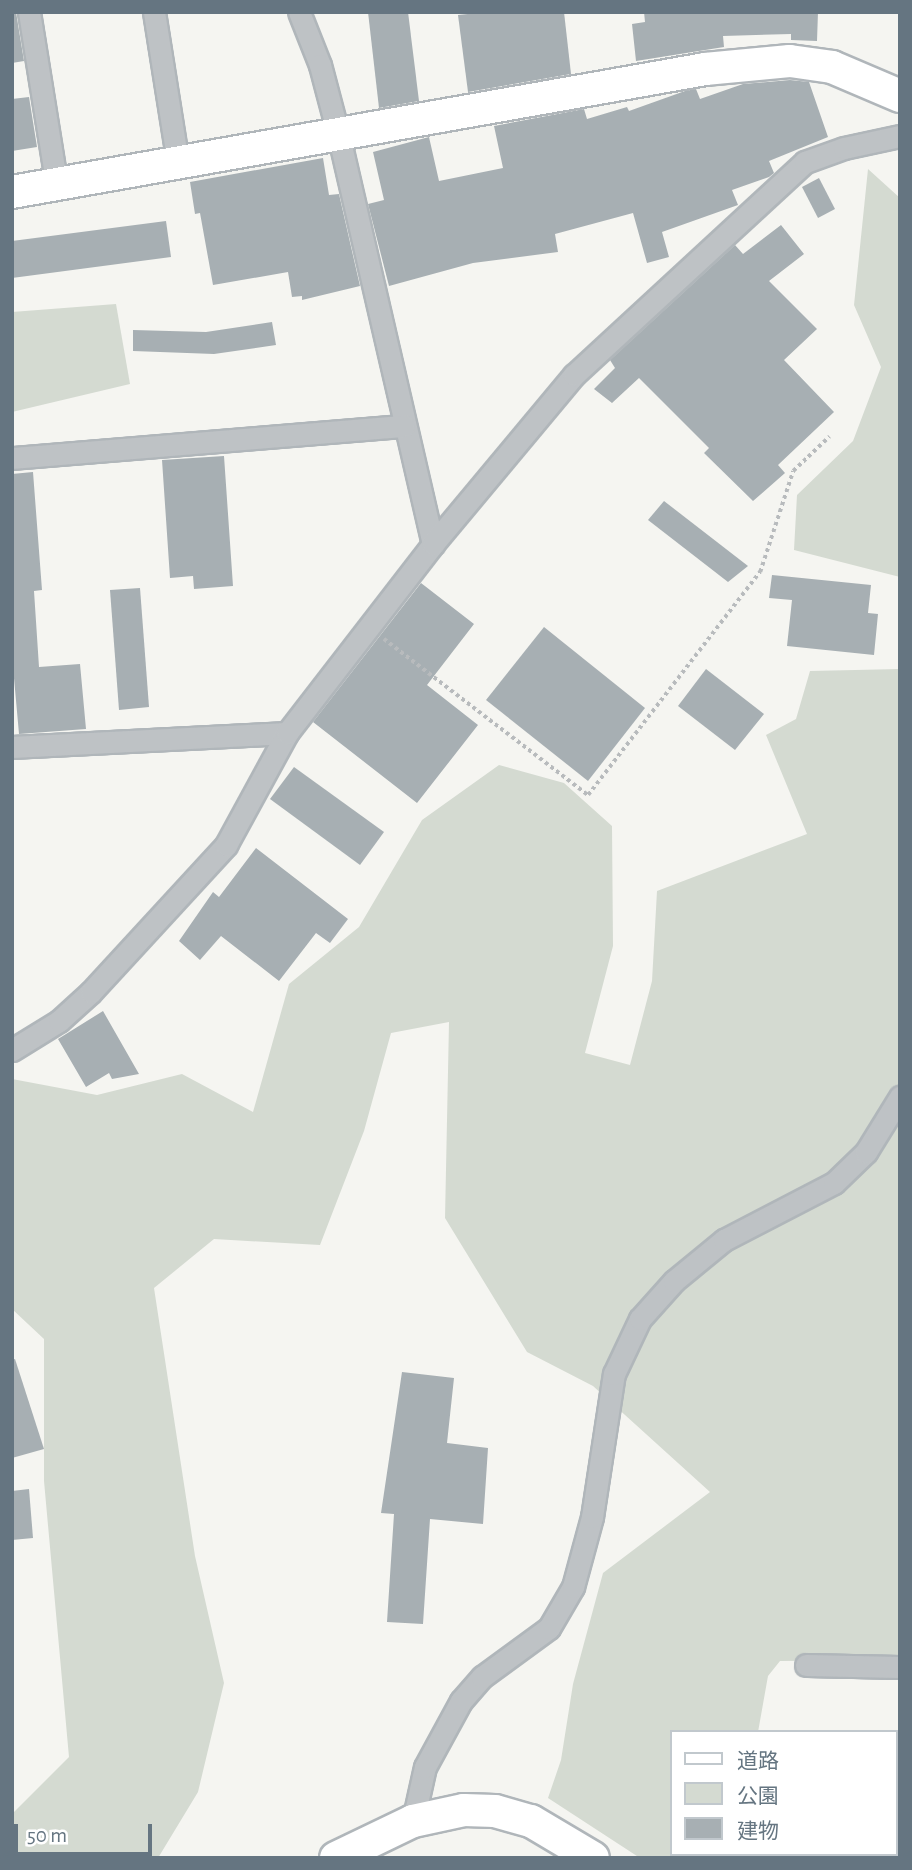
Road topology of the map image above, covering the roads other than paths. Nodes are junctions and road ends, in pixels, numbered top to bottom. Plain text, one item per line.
1 (29, 12) edge
2 (154, 12) edge
3 (299, 12) edge
4 (900, 96) edge
5 (900, 135) edge
6 (340, 137) junction
7 (178, 164) junction
8 (57, 186) junction
9 (12, 192) edge
10 (404, 426) junction
11 (12, 458) edge
12 (433, 544) junction
13 (287, 733) junction
14 (12, 747) edge
15 (12, 1050) edge
16 (900, 1097) edge
17 (806, 1665) dead end
18 (900, 1667) edge
19 (413, 1821) junction
20 (336, 1858) edge
21 (593, 1858) edge

1 - 8 street
2 - 7 street
3 - 6 street
4 - 6 street
5 - 12 street
6 - 7 street
6 - 10 street
7 - 8 street
8 - 9 street
10 - 11 street
10 - 12 street
12 - 13 street
13 - 14 street
13 - 15 street
16 - 19 street
17 - 18 street
19 - 20 street
19 - 21 street

